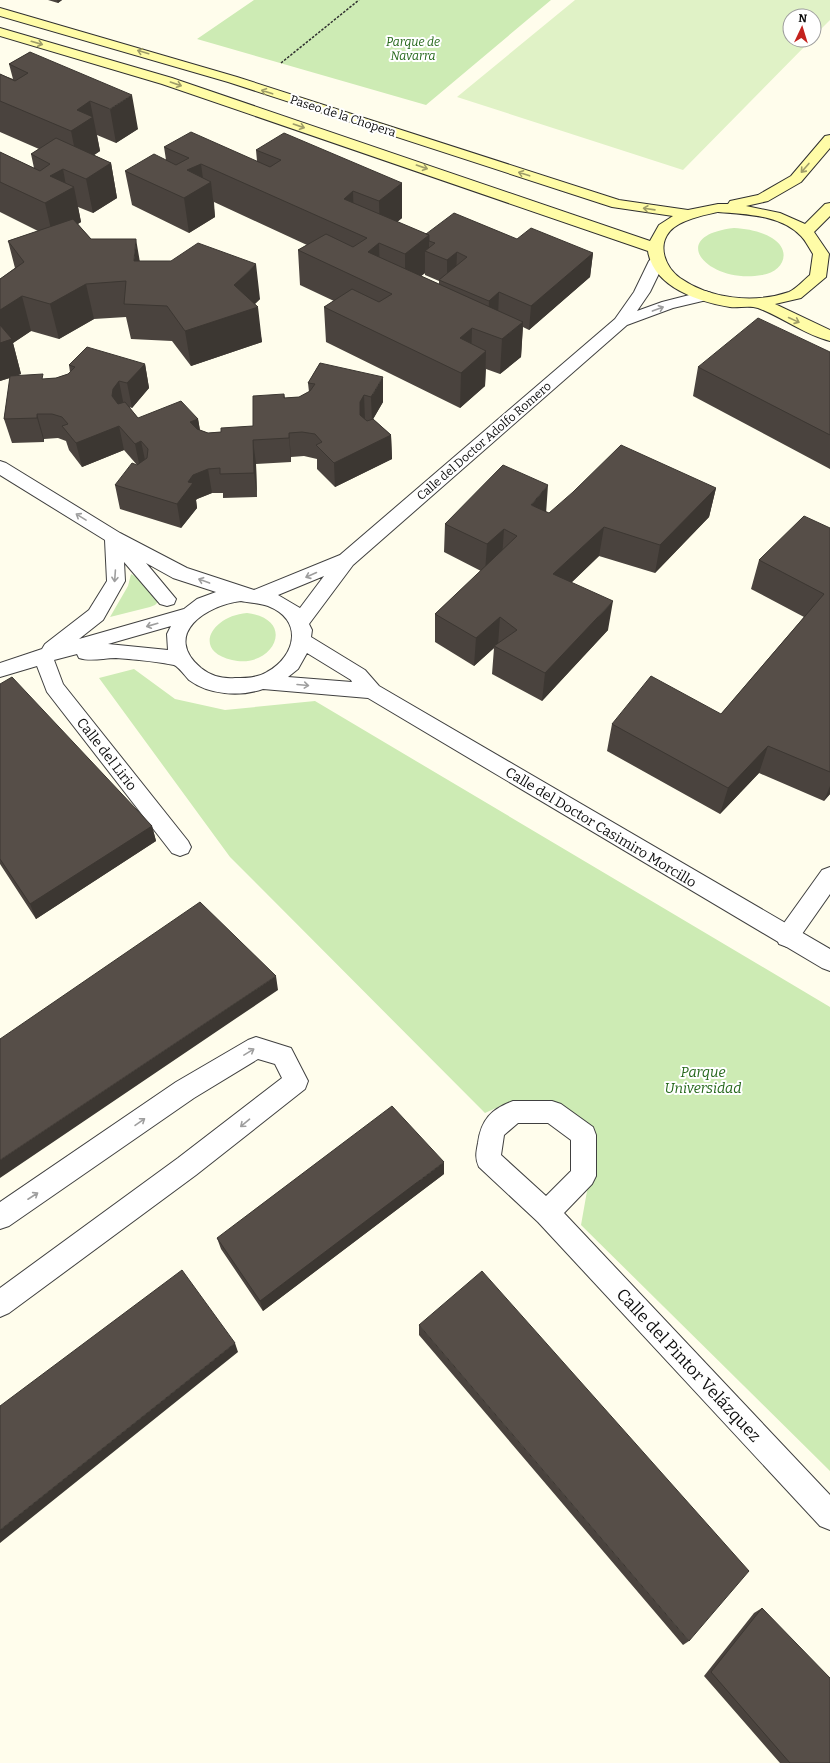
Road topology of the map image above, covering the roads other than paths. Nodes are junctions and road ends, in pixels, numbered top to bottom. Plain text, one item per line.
1 (0, 12) edge
2 (0, 32) edge
3 (830, 139) edge
4 (830, 207) edge
5 (718, 208) junction
6 (688, 214) junction
7 (806, 232) junction
8 (656, 254) junction
9 (824, 281) edge
10 (704, 296) junction
11 (759, 303) junction
12 (621, 322) junction
13 (830, 336) edge
14 (0, 467) edge
15 (114, 538) junction
16 (346, 560) junction
17 (241, 594) junction
18 (260, 595) junction
19 (167, 599) dead end
20 (189, 614) junction
21 (301, 632) junction
22 (43, 656) junction
23 (180, 659) junction
24 (0, 670) edge
25 (264, 682) junction
26 (372, 691) junction
27 (180, 847) dead end
28 (830, 876) edge
29 (787, 937) junction
30 (830, 961) edge
31 (547, 1213) dead end
32 (0, 1217) edge
33 (0, 1304) edge
34 (830, 1516) edge

6 -> 1 main road, Paseo de la Chopera
2 -> 8 main road, Paseo de la Chopera
3 -> 5 main road
4 - 7 main road
5 - 6 main road
5 - 7 main road
6 - 8 main road
7 - 9 main road
8 - 10 main road
8 - 12 street
9 - 11 main road
10 - 11 main road
12 -> 10 street
11 -> 13 main road
12 - 16 street, Calle del Doctor Adolfo Romero
15 -> 14 street
17 -> 15 street
15 - 19 street
15 -> 22 street
16 -> 18 street, Calle del Doctor Adolfo Romero
16 - 21 street, Calle del Doctor Adolfo Romero
17 - 18 street
17 - 20 street
18 - 21 street
20 -> 22 street
20 - 23 street
21 - 25 street
21 - 26 street, Calle del Doctor Casimiro Morcillo
22 - 23 street
22 - 24 street
22 - 27 street, Calle del Lirio
23 - 25 street
25 -> 26 street, Calle del Doctor Casimiro Morcillo
26 - 29 street, Calle del Doctor Casimiro Morcillo
28 - 29 street
29 - 30 street, Calle del Doctor Casimiro Morcillo
31 - 34 street, Calle del Pintor Velázquez
32 -> 33 street

